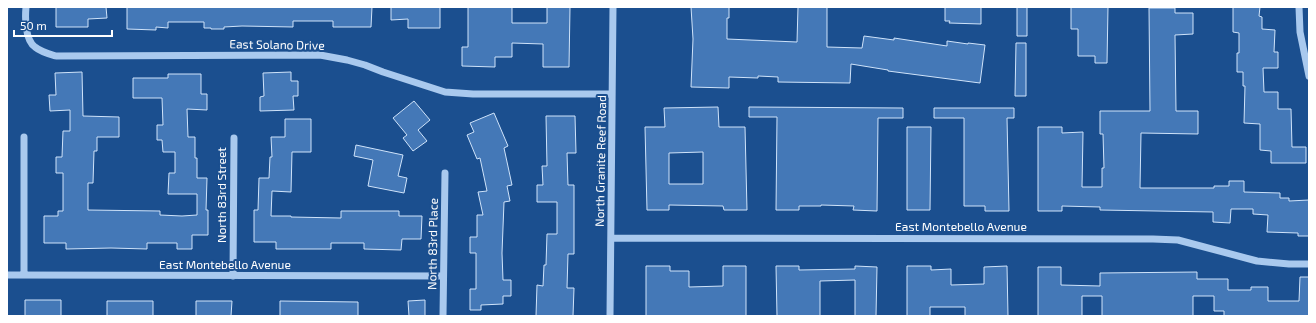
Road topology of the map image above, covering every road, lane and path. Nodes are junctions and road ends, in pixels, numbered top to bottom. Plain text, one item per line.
1 (26, 7) edge
2 (613, 7) edge
3 (1299, 7) edge
4 (1309, 76) edge
5 (612, 94) junction
6 (24, 137) dead end
7 (234, 138) dead end
8 (445, 173) dead end
9 (610, 238) junction
10 (1309, 264) edge
11 (7, 275) edge
12 (24, 275) junction
13 (233, 276) junction
14 (444, 276) junction
15 (444, 316) edge
16 (610, 316) edge

1 - 5 street, East Solano Drive
2 - 5 street, North Granite Reef Road
3 - 4 street
5 - 9 street, North Granite Reef Road
6 - 12 street
7 - 13 street, North 83rd Street
8 - 14 street, North 83rd Place
9 - 10 street, East Montebello Avenue
9 - 16 street, North Granite Reef Road
11 - 12 street, East Montebello Avenue
12 - 13 street, East Montebello Avenue
13 - 14 street, East Montebello Avenue
14 - 15 street, North 83rd Place

